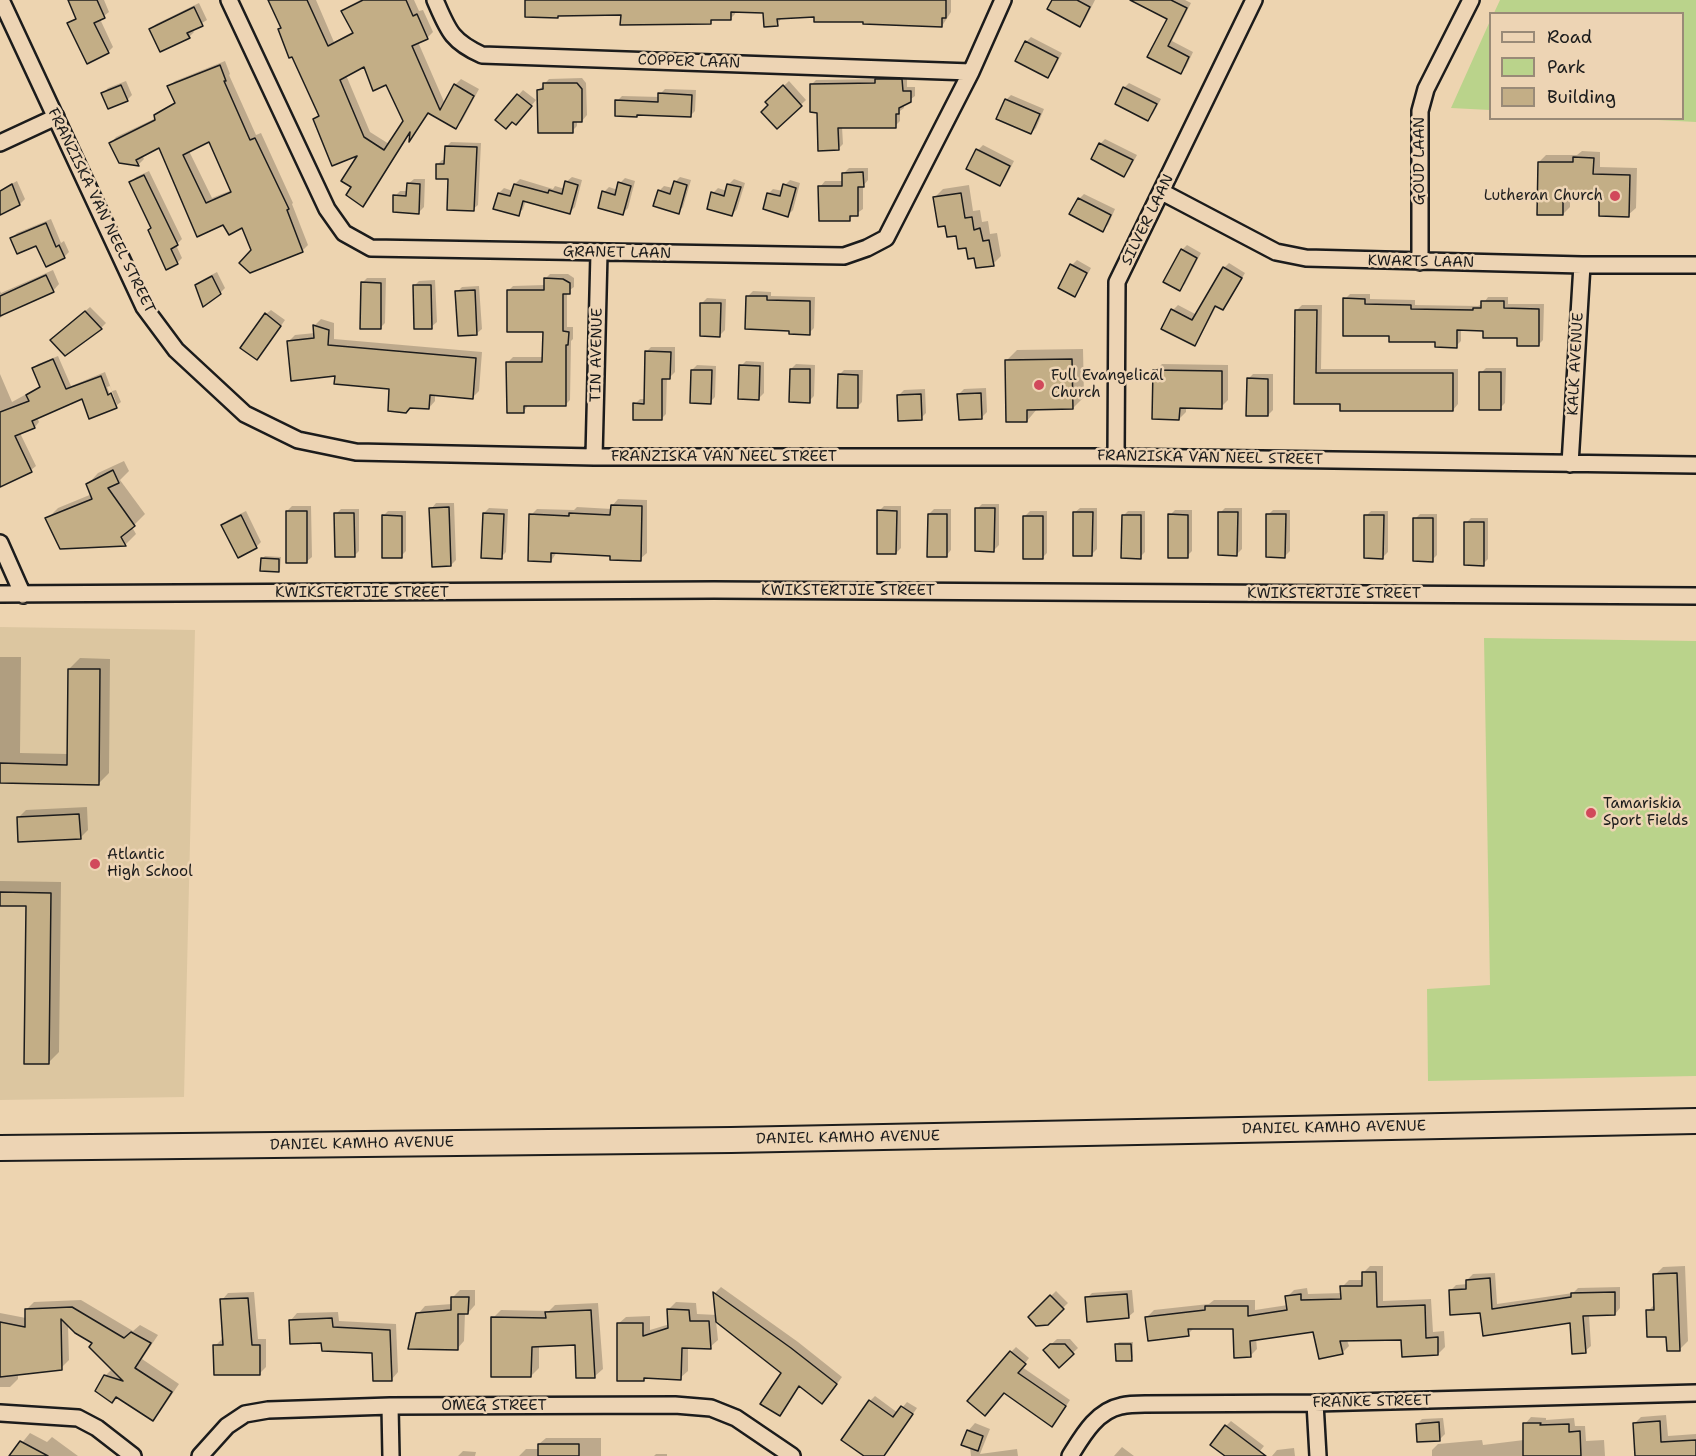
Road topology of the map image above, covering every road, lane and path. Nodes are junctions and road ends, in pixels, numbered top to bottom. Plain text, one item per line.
1 (1, 0) edge
2 (229, 0) edge
3 (435, 0) edge
4 (1003, 0) edge
5 (1254, 0) edge
6 (1471, 0) edge
7 (971, 72) junction
8 (56, 117) junction
9 (0, 143) edge
10 (1162, 192) junction
11 (599, 253) junction
12 (1420, 262) junction
13 (1582, 265) junction
14 (1696, 265) edge
15 (594, 457) junction
16 (1116, 457) junction
17 (1570, 464) junction
18 (1696, 465) edge
19 (0, 543) edge
20 (0, 594) edge
21 (22, 595) junction
22 (1696, 596) edge
23 (1696, 1121) edge
24 (0, 1148) edge
25 (1696, 1393) edge
26 (1315, 1403) junction
27 (390, 1406) junction
28 (0, 1413) edge
29 (790, 1455) edge
30 (133, 1456) edge
31 (201, 1456) edge
32 (391, 1456) edge
33 (1070, 1456) edge
34 (1318, 1456) edge

1 - 8 street, FRANZISKA VAN NEEL STREET
2 - 11 street, GRANET LAAN
3 - 7 street, COPPER LAAN
4 - 7 street, GRANET LAAN
5 - 10 street, SILVER LAAN
6 - 12 street, GOUD LAAN
7 - 11 street, GRANET LAAN
8 - 9 street
8 - 15 street, FRANZISKA VAN NEEL STREET
10 - 12 street, KWARTS LAAN
10 - 16 street, SILVER LAAN
11 - 15 street, TIN AVENUE
12 - 13 street, KWARTS LAAN
13 - 14 street, KWARTS LAAN
13 - 17 street, KALK AVENUE
15 - 16 street, FRANZISKA VAN NEEL STREET
16 - 17 street, FRANZISKA VAN NEEL STREET
17 - 18 street, FRANZISKA VAN NEEL STREET
19 - 21 street
20 - 21 street, KWIKSTERTJIE STREET
21 - 22 street, KWIKSTERTJIE STREET
23 - 24 main road, DANIEL KAMHO AVENUE
25 - 26 street, FRANKE STREET
26 - 33 street, FRANKE STREET
26 - 34 street
27 - 29 street, OMEG STREET
27 - 31 street, OMEG STREET
27 - 32 street
28 - 30 street

